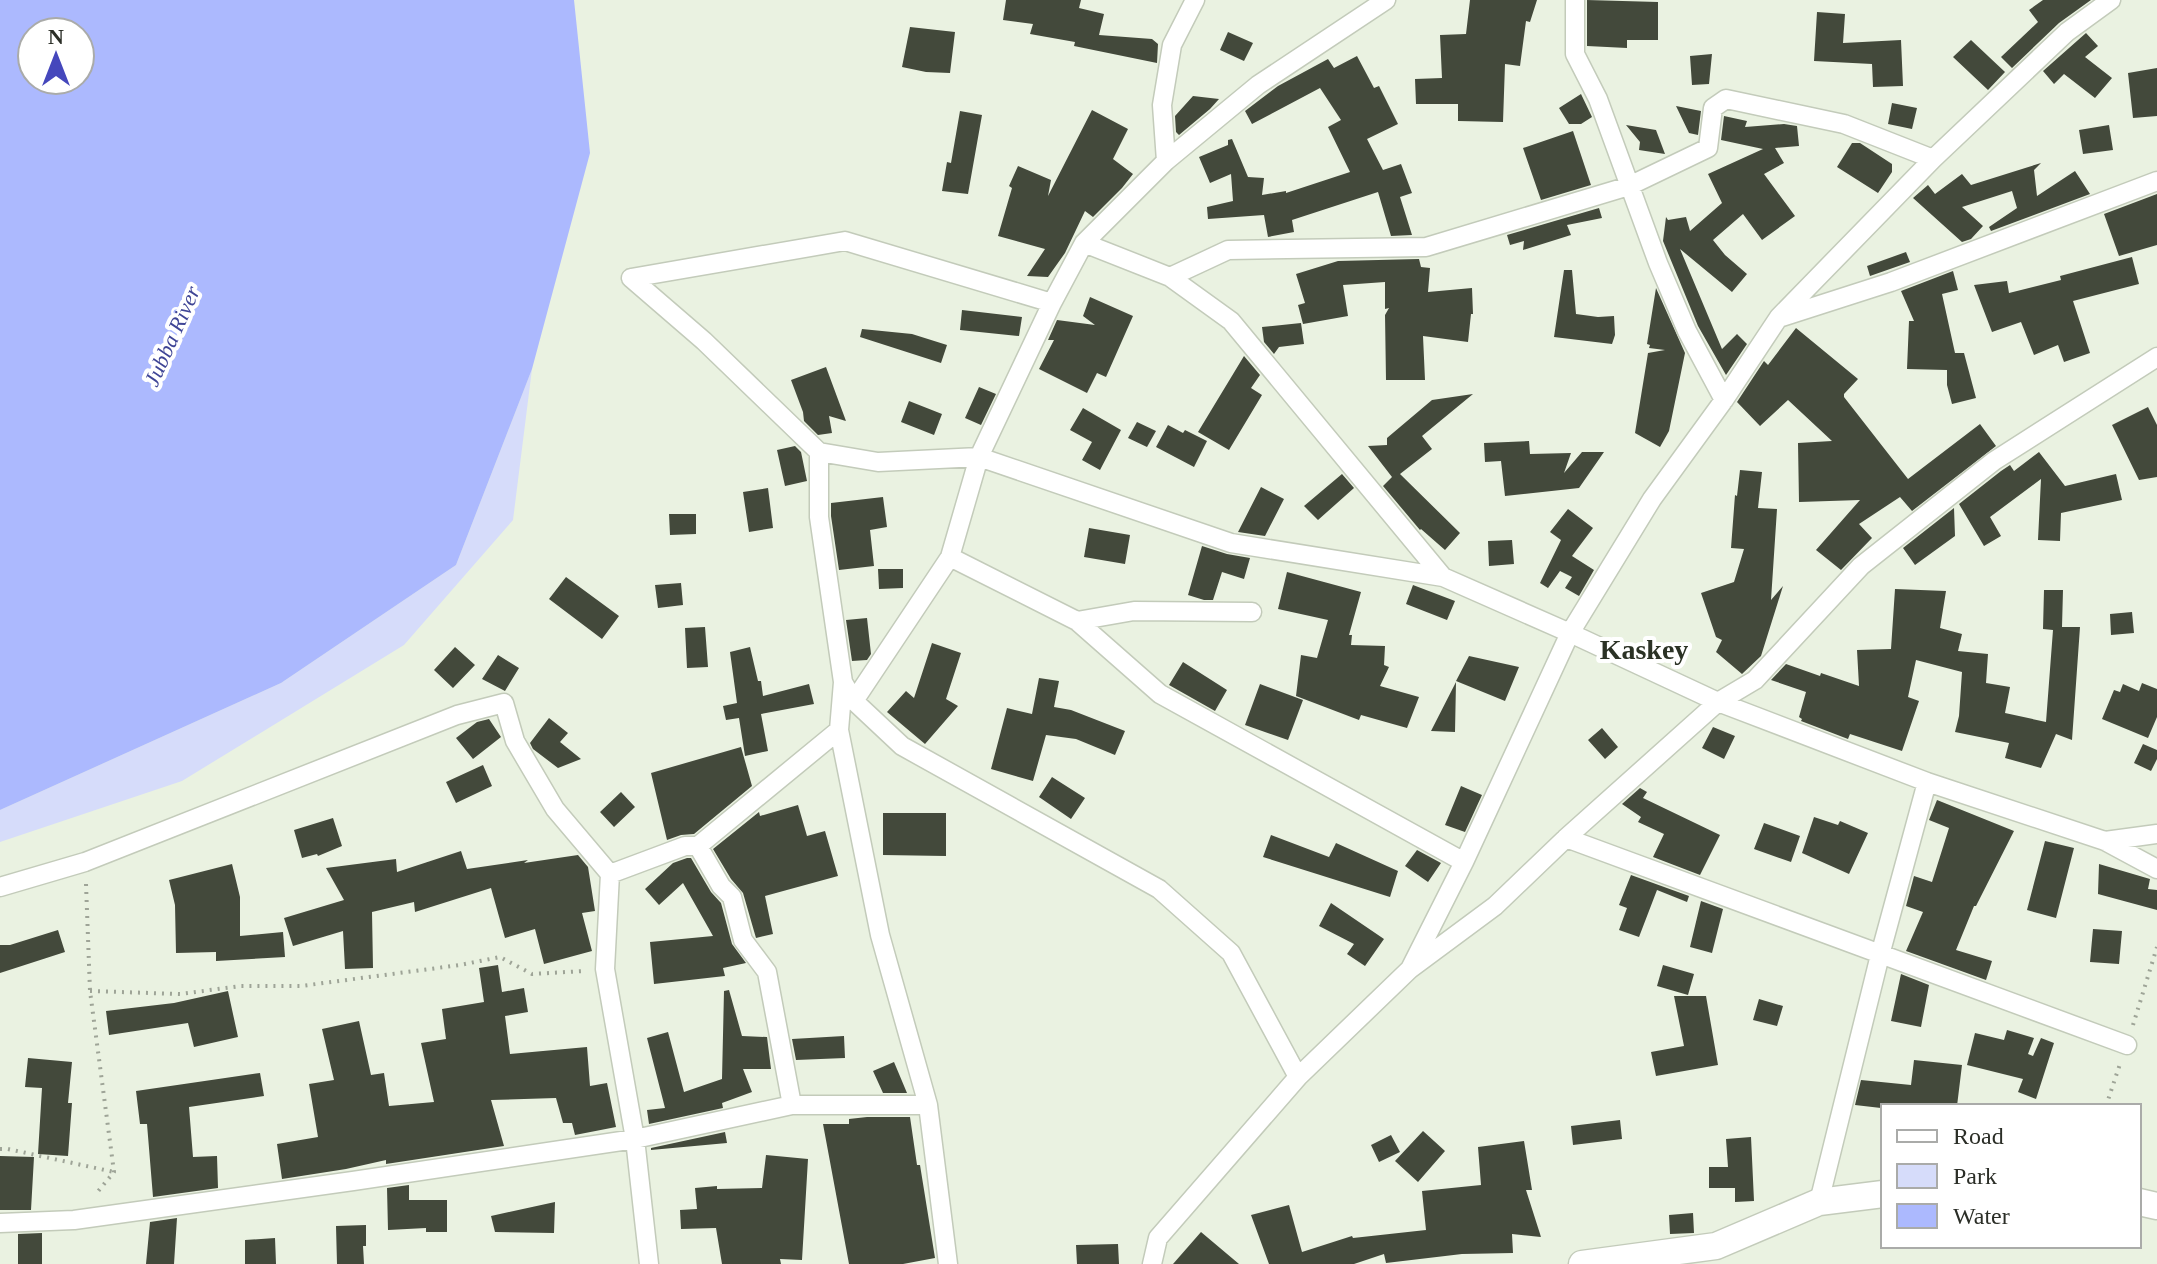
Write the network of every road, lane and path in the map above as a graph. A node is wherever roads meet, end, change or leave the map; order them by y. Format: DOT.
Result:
graph roads {
  1 [pos="1195,0"];
  2 [pos="1386,0"];
  3 [pos="1575,0"];
  4 [pos="2111,0"];
  5 [pos="1933,159"];
  6 [pos="1166,161"];
  7 [pos="2157,181"];
  8 [pos="1629,186"];
  9 [pos="1084,243"];
  10 [pos="1170,277"];
  11 [pos="1052,303"];
  12 [pos="1779,317"];
  13 [pos="2157,357"];
  14 [pos="1724,400"];
  15 [pos="819,452"];
  16 [pos="979,457"];
  17 [pos="950,557"];
  18 [pos="1443,577"];
  19 [pos="1252,612"];
  20 [pos="1077,621"];
  21 [pos="1570,633"];
  22 [pos="843,682"];
  23 [pos="854,701"];
  24 [pos="1718,702"];
  25 [pos="839,730"];
  26 [pos="1927,782"];
  27 [pos="2157,834"];
  28 [pos="1566,838"];
  29 [pos="2105,841"];
  30 [pos="698,846"];
  31 [pos="85,862"];
  32 [pos="1464,862"];
  33 [pos="2157,869"];
  34 [pos="610,874"];
  35 [pos="0,887"];
  36 [pos="1880,955"];
  37 [pos="605,969"];
  38 [pos="1410,969"];
  39 [pos="90,991"];
  40 [pos="2127,1045"];
  41 [pos="1298,1077"];
  42 [pos="792,1105"];
  43 [pos="928,1105"];
  44 [pos="635,1139"];
  45 [pos="0,1149"];
  46 [pos="114,1172"];
  47 [pos="1881,1194"];
  48 [pos="1819,1202"];
  49 [pos="74,1220"];
  50 [pos="0,1223"];
  51 [pos="649,1264"];
  52 [pos="948,1264"];
  53 [pos="1152,1264"];
  54 [pos="1582,1264"];
  1 -- 6 [label="street"];
  2 -- 6 [label="street"];
  3 -- 8 [label="street"];
  4 -- 5 [label="street"];
  5 -- 8 [label="street"];
  5 -- 12 [label="street"];
  6 -- 9 [label="street"];
  7 -- 12 [label="street"];
  8 -- 10 [label="street"];
  8 -- 14 [label="street"];
  9 -- 10 [label="street"];
  9 -- 11 [label="street"];
  10 -- 18 [label="street"];
  11 -- 15 [label="street"];
  11 -- 16 [label="street"];
  12 -- 14 [label="street"];
  13 -- 24 [label="street"];
  14 -- 21 [label="street"];
  15 -- 16 [label="street"];
  15 -- 22 [label="street"];
  16 -- 17 [label="street"];
  16 -- 18 [label="street"];
  17 -- 20 [label="street"];
  17 -- 23 [label="street"];
  18 -- 21 [label="street"];
  19 -- 20 [label="street"];
  20 -- 32 [label="street"];
  21 -- 24 [label="street"];
  21 -- 32 [label="street"];
  22 -- 23 [label="street"];
  22 -- 25 [label="street"];
  23 -- 41 [label="street"];
  24 -- 26 [label="street"];
  24 -- 28 [label="street"];
  25 -- 30 [label="street"];
  25 -- 43 [label="street"];
  26 -- 29 [label="street"];
  26 -- 36 [label="street"];
  27 -- 29 [label="street"];
  28 -- 36 [label="street"];
  28 -- 38 [label="street"];
  29 -- 33 [label="street"];
  30 -- 34 [label="street"];
  30 -- 42 [label="street"];
  31 -- 34 [label="street"];
  31 -- 35 [label="street"];
  31 -- 39 [label="path"];
  32 -- 38 [label="street"];
  34 -- 37 [label="street"];
  36 -- 40 [label="street"];
  36 -- 48 [label="street"];
  37 -- 39 [label="path"];
  37 -- 44 [label="street"];
  38 -- 41 [label="street"];
  39 -- 46 [label="path"];
  41 -- 53 [label="street"];
  42 -- 43 [label="street"];
  42 -- 44 [label="street"];
  43 -- 52 [label="street"];
  44 -- 49 [label="street"];
  44 -- 51 [label="street"];
  45 -- 46 [label="path"];
  46 -- 49 [label="path"];
  47 -- 48 [label="main road"];
  48 -- 54 [label="main road"];
  49 -- 50 [label="street"];
}
